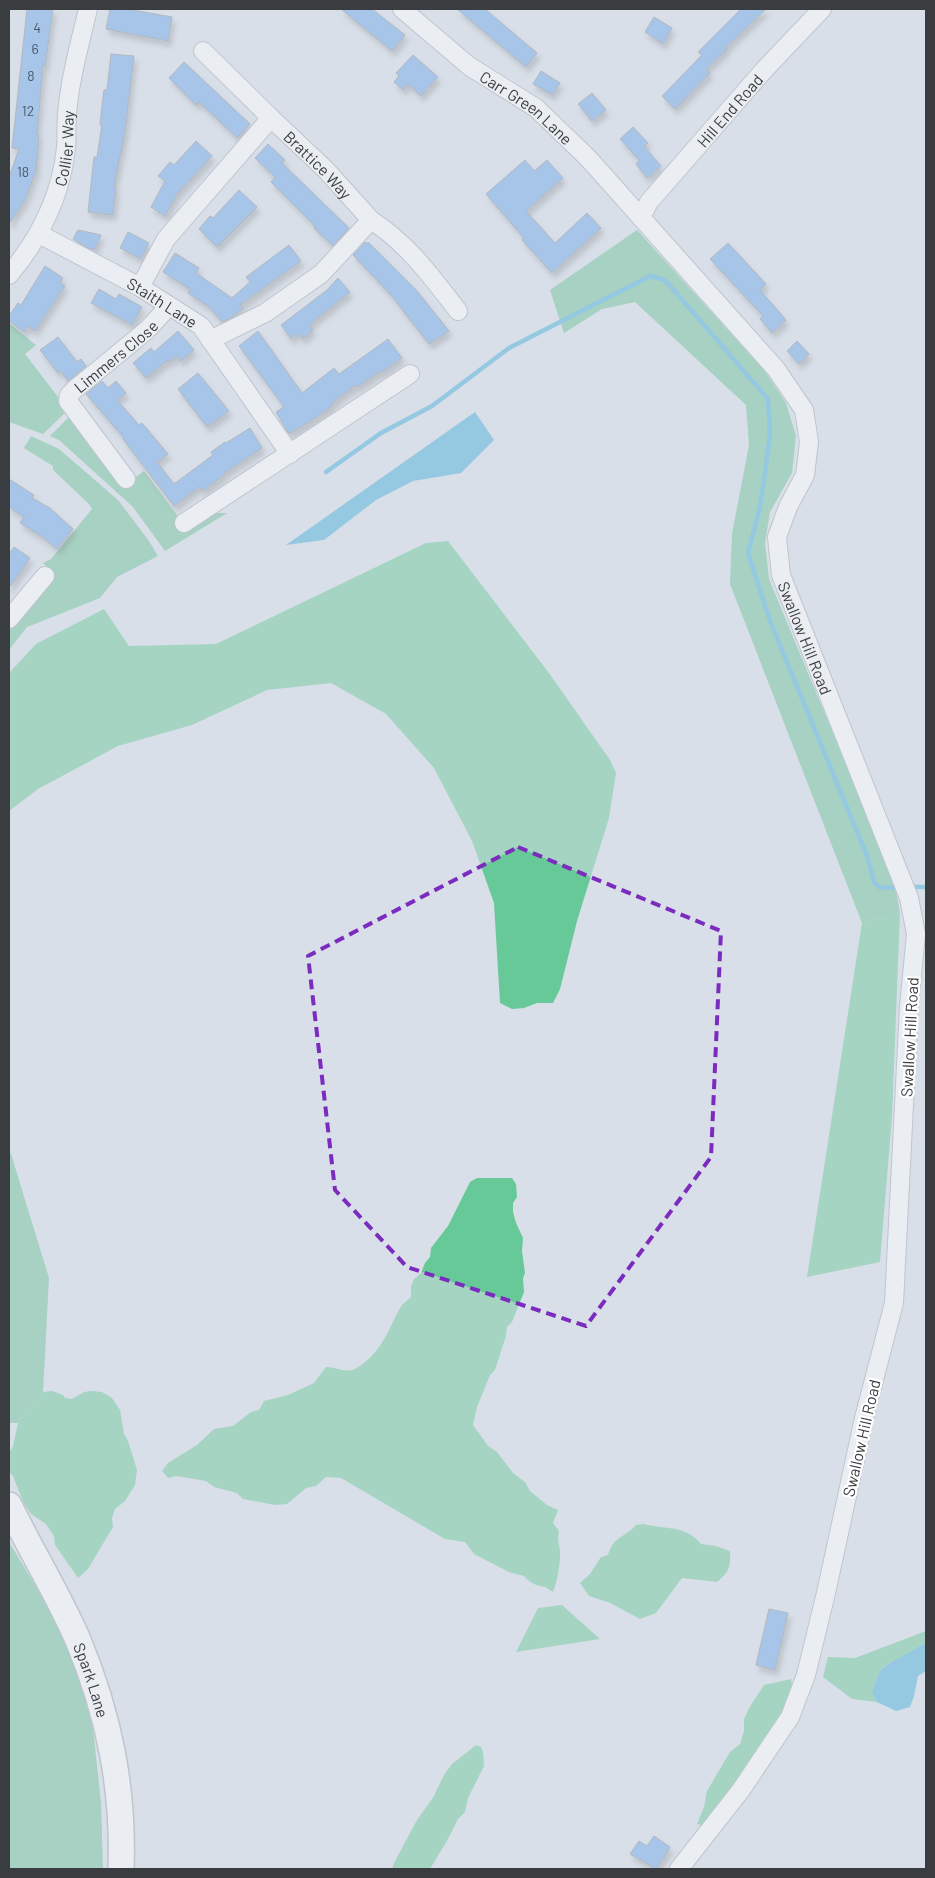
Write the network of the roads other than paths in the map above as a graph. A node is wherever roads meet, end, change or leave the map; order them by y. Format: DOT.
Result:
graph roads {
  1 [pos="88,9"];
  2 [pos="402,9"];
  3 [pos="822,9"];
  4 [pos="203,51"];
  5 [pos="271,118"];
  6 [pos="642,217"];
  7 [pos="371,220"];
  8 [pos="39,234"];
  9 [pos="9,275"];
  10 [pos="140,286"];
  11 [pos="169,306"];
  12 [pos="458,311"];
  13 [pos="210,340"];
  14 [pos="410,374"];
  15 [pos="290,454"];
  16 [pos="126,479"];
  17 [pos="184,523"];
  18 [pos="45,576"];
  19 [pos="9,619"];
  20 [pos="9,1505"];
  21 [pos="121,1869"];
  22 [pos="679,1869"];
  1 -- 8 [label="street, Collier Way"];
  2 -- 6 [label="street, Carr Green Lane"];
  3 -- 6 [label="street, Hill End Road"];
  4 -- 5 [label="street"];
  5 -- 7 [label="street, Brattice Way"];
  5 -- 10 [label="street, Brattice Way"];
  6 -- 22 [label="street, Swallow Hill Road"];
  7 -- 12 [label="street, Brattice Way"];
  7 -- 13 [label="street"];
  8 -- 9 [label="street, Collier Way"];
  8 -- 10 [label="street, Staith Lane"];
  10 -- 11 [label="street, Staith Lane"];
  11 -- 13 [label="street, Staith Lane"];
  11 -- 16 [label="street, Limmers Close"];
  13 -- 15 [label="street, Staith Lane"];
  14 -- 15 [label="street"];
  15 -- 17 [label="street"];
  18 -- 19 [label="street"];
  20 -- 21 [label="main road, Spark Lane"];
}
